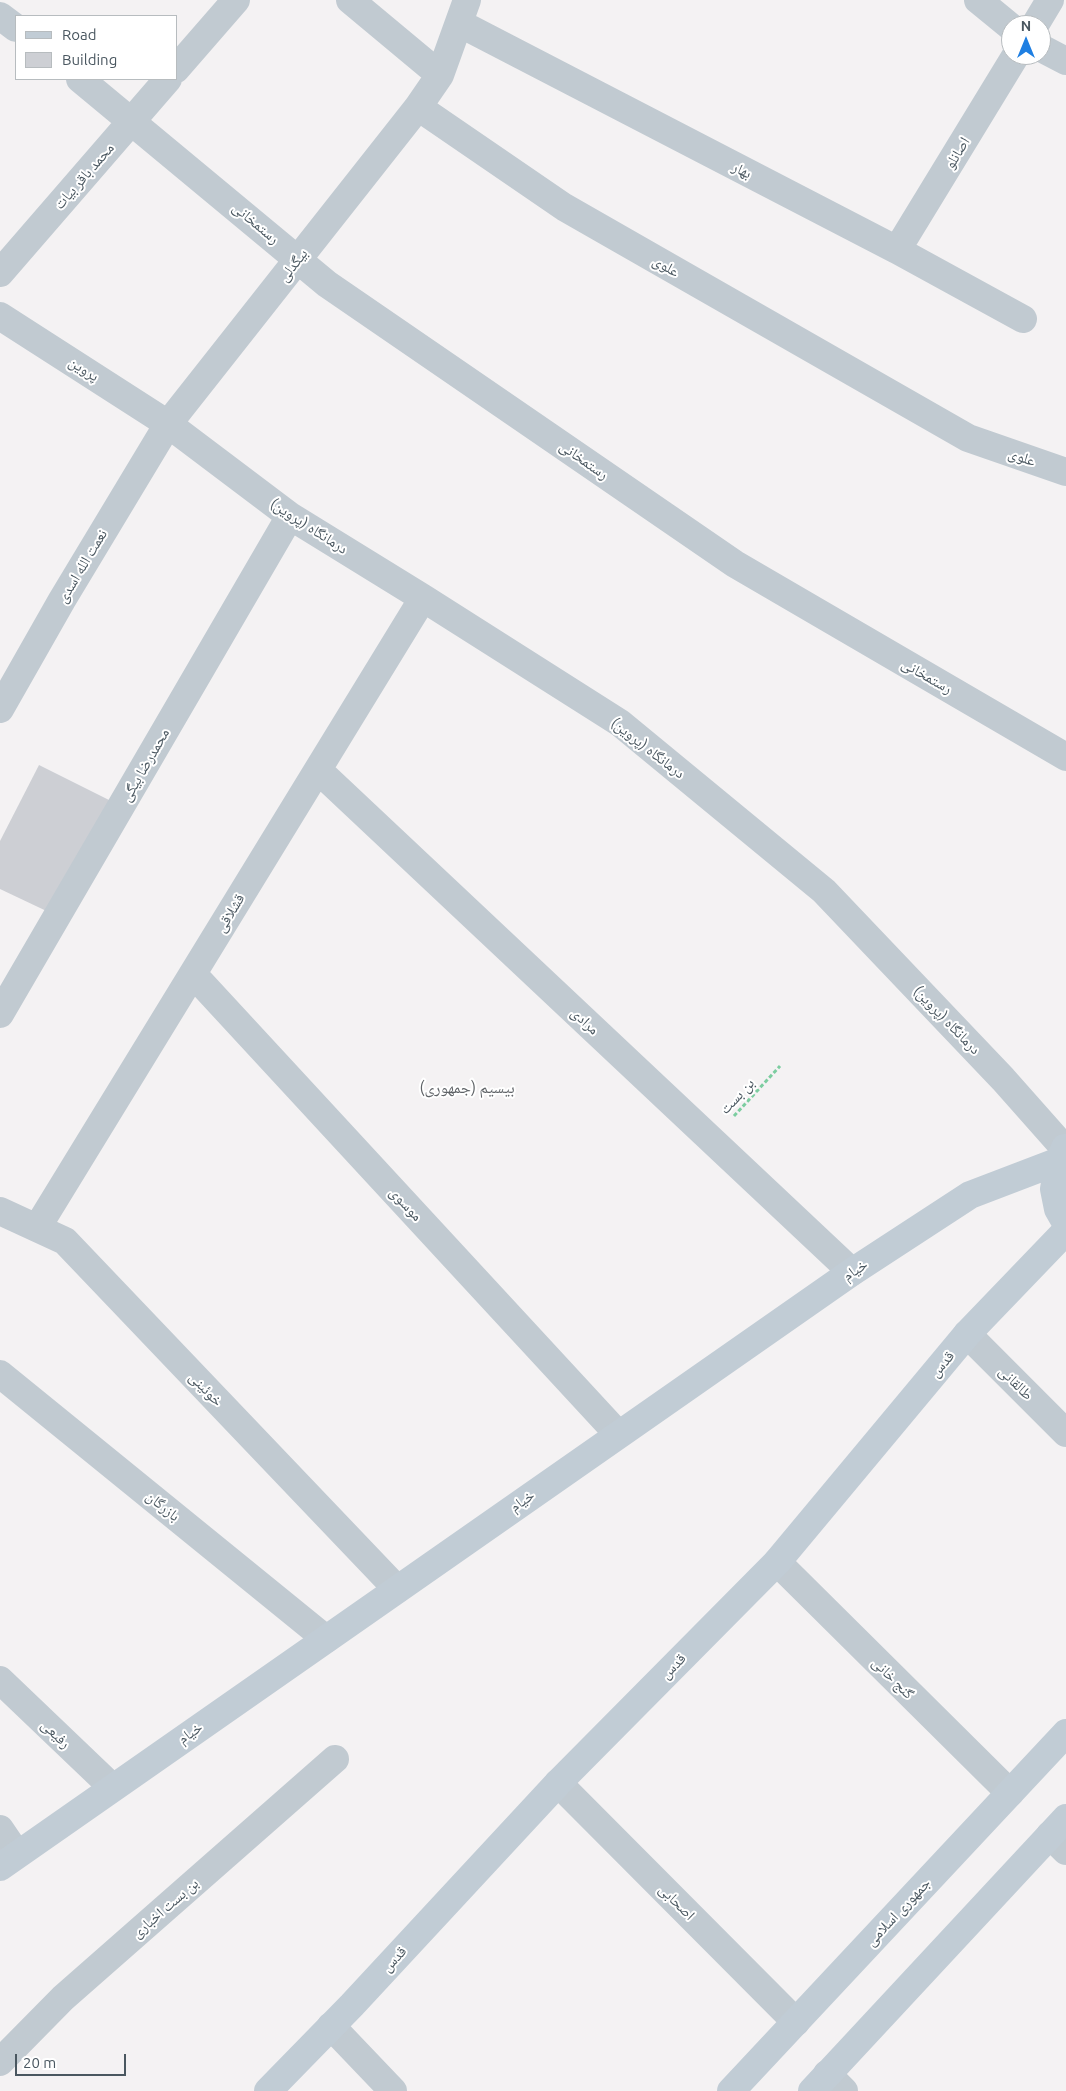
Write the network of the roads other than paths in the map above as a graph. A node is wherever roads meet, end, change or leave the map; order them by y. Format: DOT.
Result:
graph roads {
  1 [pos="236,0"];
  2 [pos="350,0"];
  3 [pos="978,0"];
  4 [pos="1050,0"];
  5 [pos="463,11"];
  6 [pos="1041,15"];
  7 [pos="0,16"];
  8 [pos="1001,19"];
  9 [pos="15,27"];
  10 [pos="1051,53"];
  11 [pos="1066,61"];
  12 [pos="1010,65"];
  13 [pos="178,67"];
  14 [pos="440,75"];
  15 [pos="81,80"];
  16 [pos="167,80"];
  17 [pos="418,107"];
  18 [pos="132,120"];
  19 [pos="897,250"];
  20 [pos="298,258"];
  21 [pos="0,272"];
  22 [pos="0,316"];
  23 [pos="1023,319"];
  24 [pos="168,424"];
  25 [pos="1066,472"];
  26 [pos="290,516"];
  27 [pos="424,598"];
  28 [pos="0,709"];
  29 [pos="1066,757"];
  30 [pos="318,770"];
  31 [pos="193,974"];
  32 [pos="0,1014"];
  33 [pos="1063,1152"];
  34 [pos="0,1211"];
  35 [pos="1066,1223"];
  36 [pos="38,1228"];
  37 [pos="1066,1231"];
  38 [pos="852,1272"];
  39 [pos="967,1334"];
  40 [pos="0,1374"];
  41 [pos="1066,1433"];
  42 [pos="618,1434"];
  43 [pos="777,1562"];
  44 [pos="397,1589"];
  45 [pos="326,1639"];
  46 [pos="0,1680"];
  47 [pos="1066,1733"];
  48 [pos="334,1759"];
  49 [pos="558,1783"];
  50 [pos="112,1787"];
  51 [pos="1010,1793"];
  52 [pos="0,1830"];
  53 [pos="1061,1834"];
  54 [pos="9,1860"];
  55 [pos="796,2022"];
  56 [pos="331,2026"];
  57 [pos="0,2062"];
  58 [pos="828,2085"];
  59 [pos="268,2091"];
  60 [pos="393,2091"];
  61 [pos="731,2091"];
  1 -- 13 [label="street"];
  2 -- 14 [label="street"];
  3 -- 8 [label="street"];
  4 -- 6 [label="street"];
  5 -- 14 [label="street"];
  5 -- 19 [label="street, بهار"];
  7 -- 9 [label="street"];
  10 -- 11 [label="street"];
  12 -- 19 [label="street, اصانلو"];
  14 -- 17 [label="street"];
  15 -- 18 [label="street, رستمخانی"];
  16 -- 18 [label="street, محمد باقر بیات"];
  17 -- 20 [label="street, بیگدلی"];
  17 -- 25 [label="street, علوی"];
  18 -- 20 [label="street, رستمخانی"];
  18 -- 21 [label="street, محمد باقر بیات"];
  19 -- 23 [label="street, بهار"];
  20 -- 24 [label="street, بیگدلی"];
  20 -- 29 [label="street, رستمخانی"];
  22 -- 24 [label="street, پروین"];
  24 -- 26 [label="street, درمانگاه (پروین)"];
  24 -- 28 [label="street, نعمت الله اسدی"];
  26 -- 27 [label="street, درمانگاه (پروین)"];
  26 -- 32 [label="street, محمدرضا بیگی"];
  27 -- 30 [label="street, قشلاقی"];
  27 -- 33 [label="street, درمانگاه (پروین)"];
  30 -- 31 [label="street, قشلاقی"];
  30 -- 38 [label="street, مرادی"];
  31 -- 36 [label="street, قشلاقی"];
  31 -- 42 [label="street, موسوی"];
  33 -- 35 [label="street"];
  33 -- 38 [label="street, خیام"];
  34 -- 36 [label="street, خوئینی"];
  36 -- 44 [label="street, خوئینی"];
  37 -- 39 [label="street, قدس"];
  38 -- 42 [label="street, خیام"];
  39 -- 41 [label="street, طالقانی"];
  39 -- 43 [label="street, قدس"];
  40 -- 45 [label="street, بازرگان"];
  42 -- 44 [label="street, خیام"];
  43 -- 49 [label="street, قدس"];
  43 -- 51 [label="street, گنج خانی"];
  44 -- 45 [label="street, خیام"];
  45 -- 50 [label="street, خیام"];
  46 -- 50 [label="street, رفیعی"];
  47 -- 51 [label="street, جمهوری اسلامی"];
  48 -- 57 [label="street, بن بست اخباری"];
  49 -- 55 [label="street, اصحابی"];
  49 -- 56 [label="street, قدس"];
  50 -- 54 [label="street, خیام"];
  51 -- 55 [label="street, جمهوری اسلامی"];
  52 -- 54 [label="street"];
  53 -- 58 [label="street"];
  55 -- 61 [label="street, جمهوری اسلامی"];
  56 -- 59 [label="street, قدس"];
  56 -- 60 [label="street"];
}
